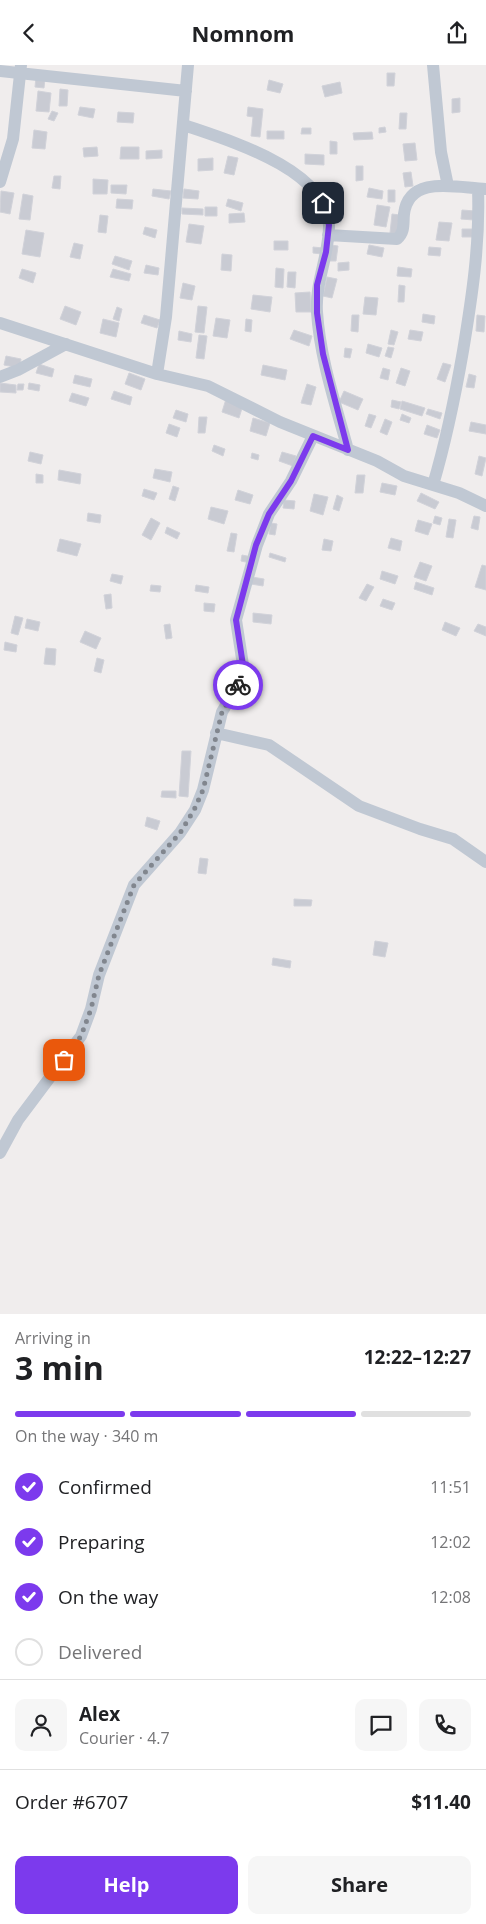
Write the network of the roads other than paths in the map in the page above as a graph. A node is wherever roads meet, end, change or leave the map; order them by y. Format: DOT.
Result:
graph roads {
  1 [pos="188,65"];
  2 [pos="433,65"];
  3 [pos="20,70"];
  4 [pos="0,71"];
  5 [pos="186,91"];
  6 [pos="184,125"];
  7 [pos="0,182"];
  8 [pos="448,186"];
  9 [pos="482,189"];
  10 [pos="328,235"];
  11 [pos="481,274"];
  12 [pos="0,323"];
  13 [pos="66,344"];
  14 [pos="157,374"];
  15 [pos="0,377"];
  16 [pos="313,436"];
  17 [pos="348,450"];
  18 [pos="433,485"];
  19 [pos="486,506"];
  20 [pos="216,733"];
  21 [pos="486,862"];
  22 [pos="0,1153"];
  1 -- 5 [label="street"];
  2 -- 8 [label="street"];
  3 -- 4 [label="street"];
  3 -- 5 [label="street"];
  3 -- 7 [label="street"];
  5 -- 6 [label="street"];
  6 -- 10 [label="street"];
  6 -- 14 [label="street"];
  8 -- 9 [label="street"];
  8 -- 10 [label="street"];
  9 -- 11 [label="street"];
  10 -- 17 [label="street"];
  11 -- 18 [label="street"];
  12 -- 13 [label="street"];
  13 -- 14 [label="street"];
  13 -- 15 [label="street"];
  14 -- 16 [label="street"];
  16 -- 17 [label="street"];
  16 -- 20 [label="street"];
  17 -- 18 [label="street"];
  18 -- 19 [label="street"];
  20 -- 21 [label="street"];
  20 -- 22 [label="street"];
}
